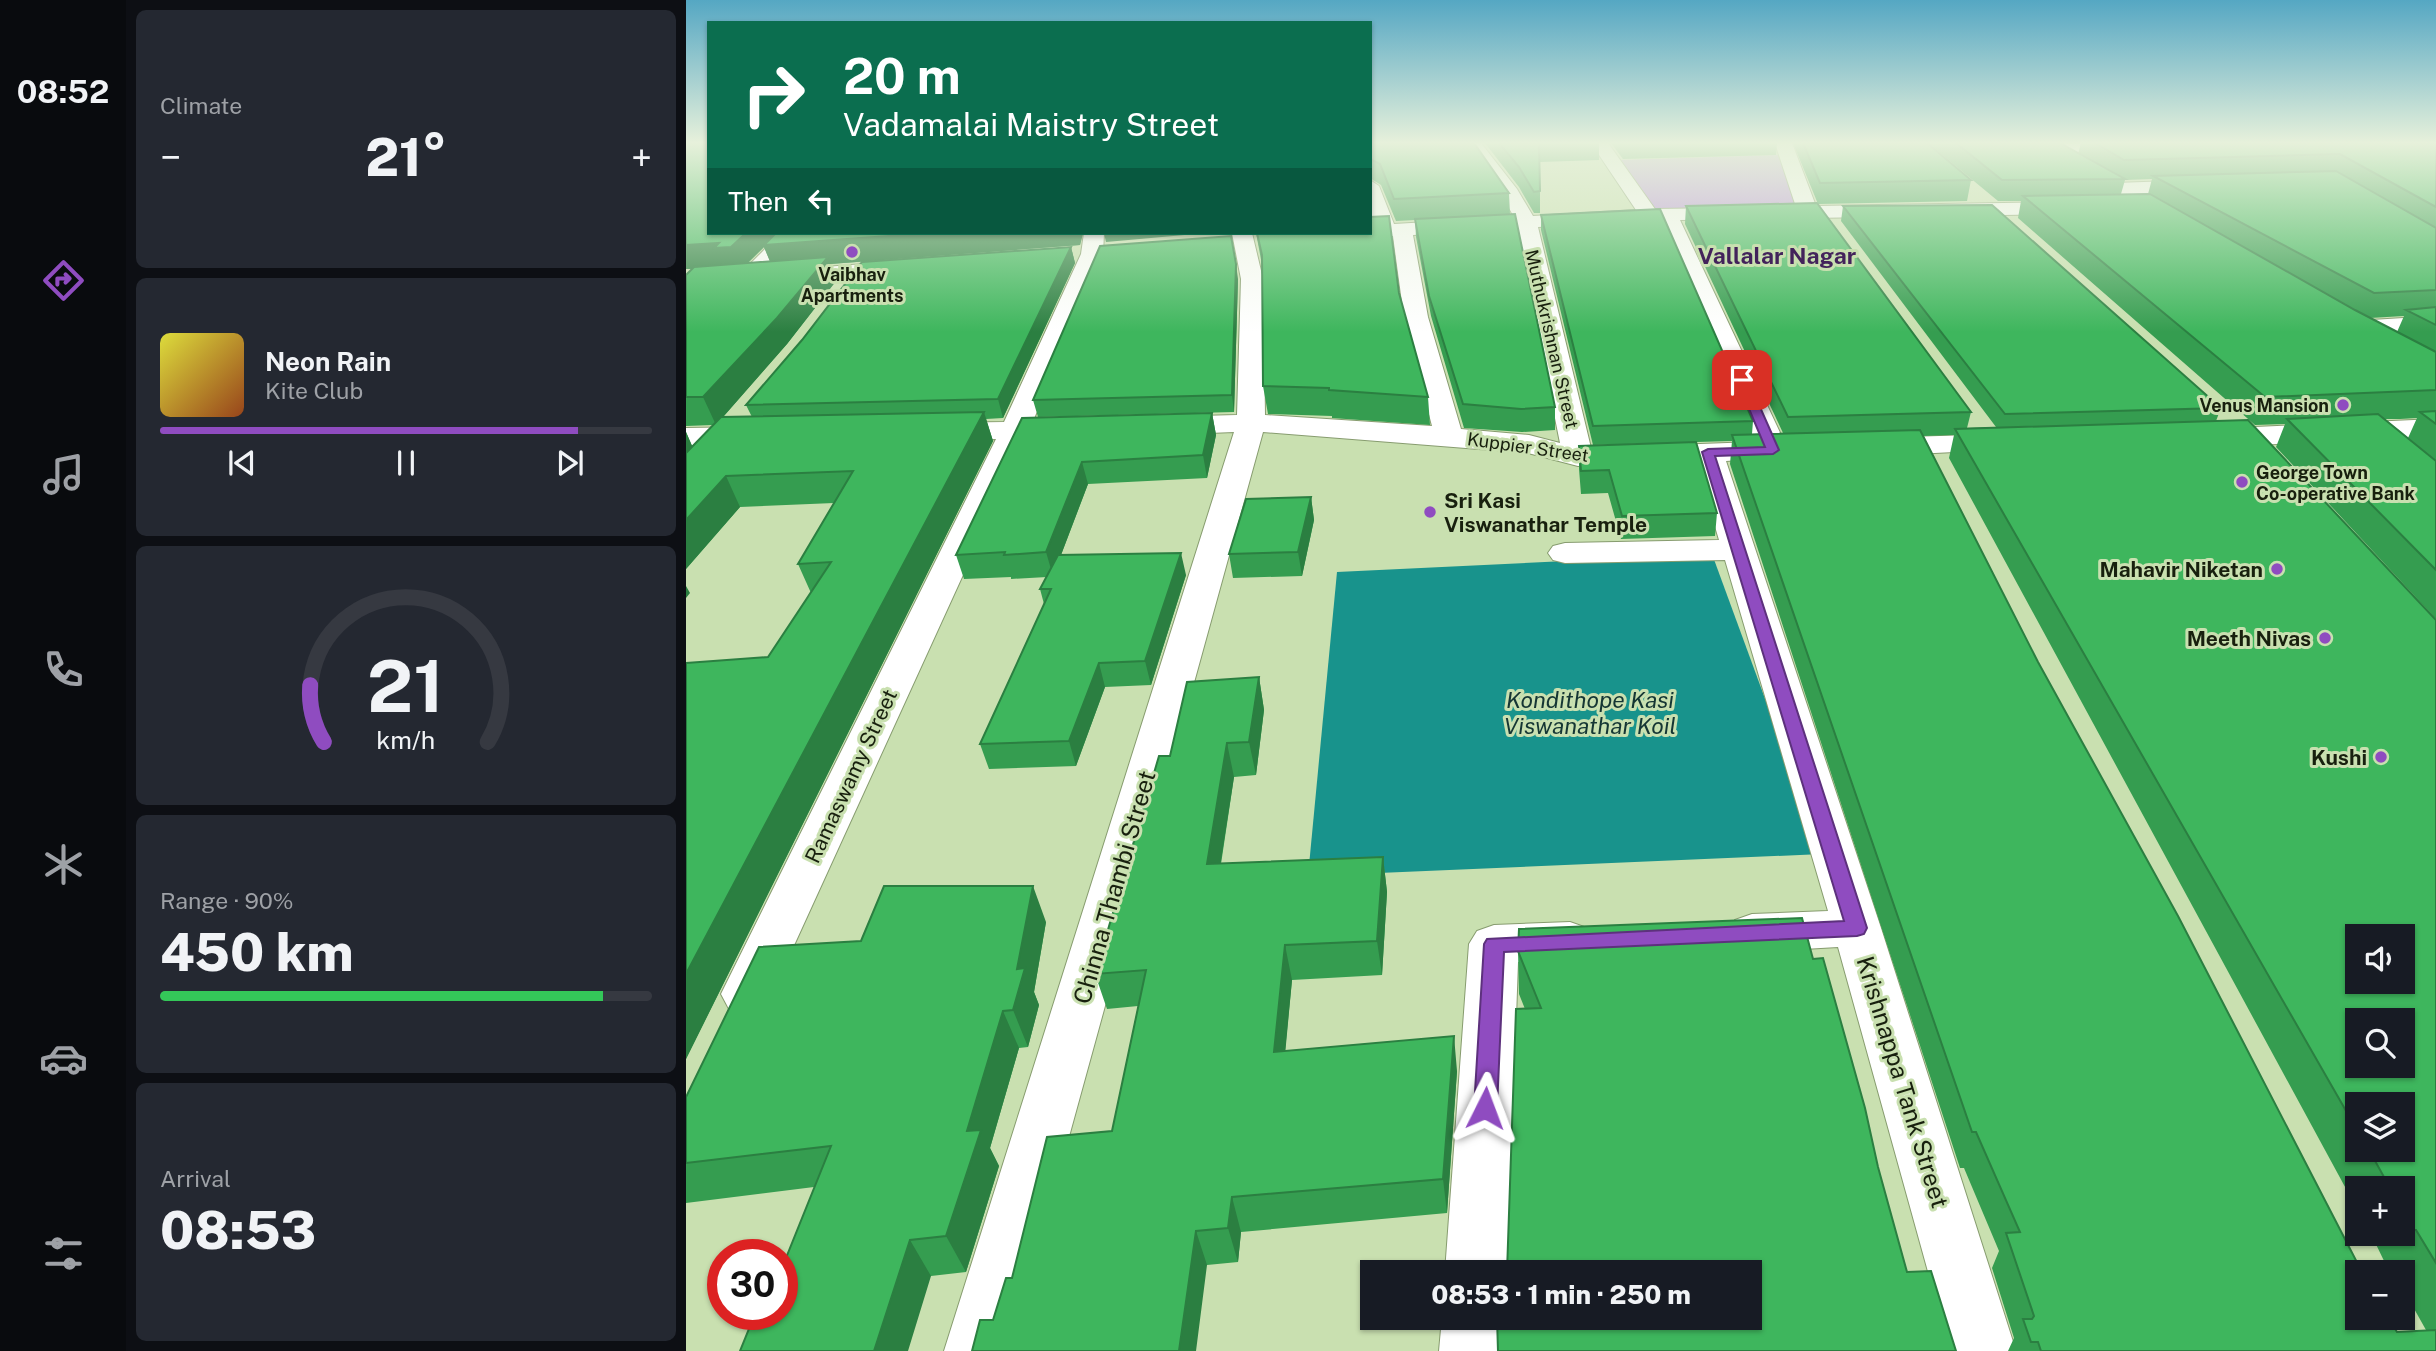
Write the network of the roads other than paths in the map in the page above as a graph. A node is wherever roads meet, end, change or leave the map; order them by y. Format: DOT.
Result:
graph roads {
  1 [pos="1377,206"];
  2 [pos="1517,206"];
  3 [pos="1651,206"];
  4 [pos="1811,206"];
  5 [pos="1989,206"];
  6 [pos="2041,206"];
  7 [pos="2139,206"];
  8 [pos="2146,207"];
  9 [pos="1993,210"];
  10 [pos="1814,212"];
  11 [pos="1658,215"];
  12 [pos="1525,221"];
  13 [pos="2015,229"];
  14 [pos="1386,230"];
  15 [pos="1837,234"];
  16 [pos="790,235"];
  17 [pos="1242,236"];
  18 [pos="1268,238"];
  19 [pos="1215,242"];
  20 [pos="1093,243"];
  21 [pos="1119,251"];
  22 [pos="1065,256"];
  23 [pos="927,266"];
  24 [pos="859,271"];
  25 [pos="747,279"];
  26 [pos="686,284"];
  27 [pos="843,293"];
  28 [pos="2332,314"];
  29 [pos="2436,323"];
  30 [pos="2355,328"];
  31 [pos="2390,346"];
  32 [pos="1251,423"];
  33 [pos="735,426"];
  34 [pos="1140,427"];
  35 [pos="1098,428"];
  36 [pos="2236,428"];
  37 [pos="2436,428"];
  38 [pos="1015,430"];
  39 [pos="2372,430"];
  40 [pos="905,433"];
  41 [pos="781,435"];
  42 [pos="1449,436"];
  43 [pos="686,437"];
  44 [pos="2179,439"];
  45 [pos="2031,442"];
  46 [pos="1773,450"];
  47 [pos="1708,452"];
  48 [pos="1578,457"];
  49 [pos="2406,457"];
  50 [pos="2274,467"];
  51 [pos="694,468"];
  52 [pos="1740,550"];
  53 [pos="1564,553"];
  54 [pos="1857,928"];
  55 [pos="1703,935"];
  56 [pos="1620,939"];
  57 [pos="728,1034"];
  58 [pos="1477,1260"];
  59 [pos="1473,1330"];
  60 [pos="977,1351"];
  61 [pos="1472,1351"];
  62 [pos="1983,1351"];
  1 -- 14 [label="street"];
  2 -- 12 [label="street, Muthukrishnan Street"];
  3 -- 11 [label="street"];
  4 -- 10 [label="street"];
  5 -- 9 [label="street"];
  6 -- 9 [label="street"];
  7 -- 8 [label="street"];
  9 -- 10 [label="street"];
  9 -- 13 [label="street"];
  10 -- 11 [label="street"];
  10 -- 15 [label="street"];
  11 -- 12 [label="street"];
  11 -- 46 [label="street"];
  12 -- 14 [label="street"];
  12 -- 48 [label="street, Muthukrishnan Street"];
  14 -- 42 [label="street"];
  16 -- 25 [label="street"];
  17 -- 18 [label="street"];
  17 -- 19 [label="street"];
  17 -- 32 [label="street, Chinna Thambi Street"];
  20 -- 21 [label="street"];
  20 -- 22 [label="street"];
  20 -- 38 [label="street, Ramaswamy Street"];
  23 -- 24 [label="street"];
  24 -- 25 [label="street"];
  24 -- 27 [label="street"];
  25 -- 26 [label="street"];
  28 -- 30 [label="street"];
  29 -- 30 [label="street"];
  30 -- 31 [label="street"];
  32 -- 34 [label="street, Kuppier Street"];
  32 -- 42 [label="street, Kuppier Street"];
  32 -- 60 [label="street, Chinna Thambi Street"];
  33 -- 41 [label="street"];
  33 -- 43 [label="street"];
  33 -- 51 [label="street"];
  35 -- 38 [label="street"];
  36 -- 39 [label="street"];
  36 -- 44 [label="street"];
  36 -- 50 [label="street"];
  37 -- 39 [label="street"];
  38 -- 40 [label="street"];
  38 -- 57 [label="street, Ramaswamy Street"];
  39 -- 49 [label="street"];
  42 -- 48 [label="street, Kuppier Street"];
  45 -- 46 [label="street, Kuppier Street"];
  46 -- 47 [label="street, Kuppier Street"];
  47 -- 48 [label="street, Kuppier Street"];
  47 -- 52 [label="street, Krishnappa Tank Street"];
  52 -- 53 [label="street"];
  52 -- 54 [label="street, Krishnappa Tank Street"];
  54 -- 55 [label="street"];
  54 -- 62 [label="street, Krishnappa Tank Street"];
  56 -- 58 [label="street"];
  59 -- 61 [label="street"];
}
